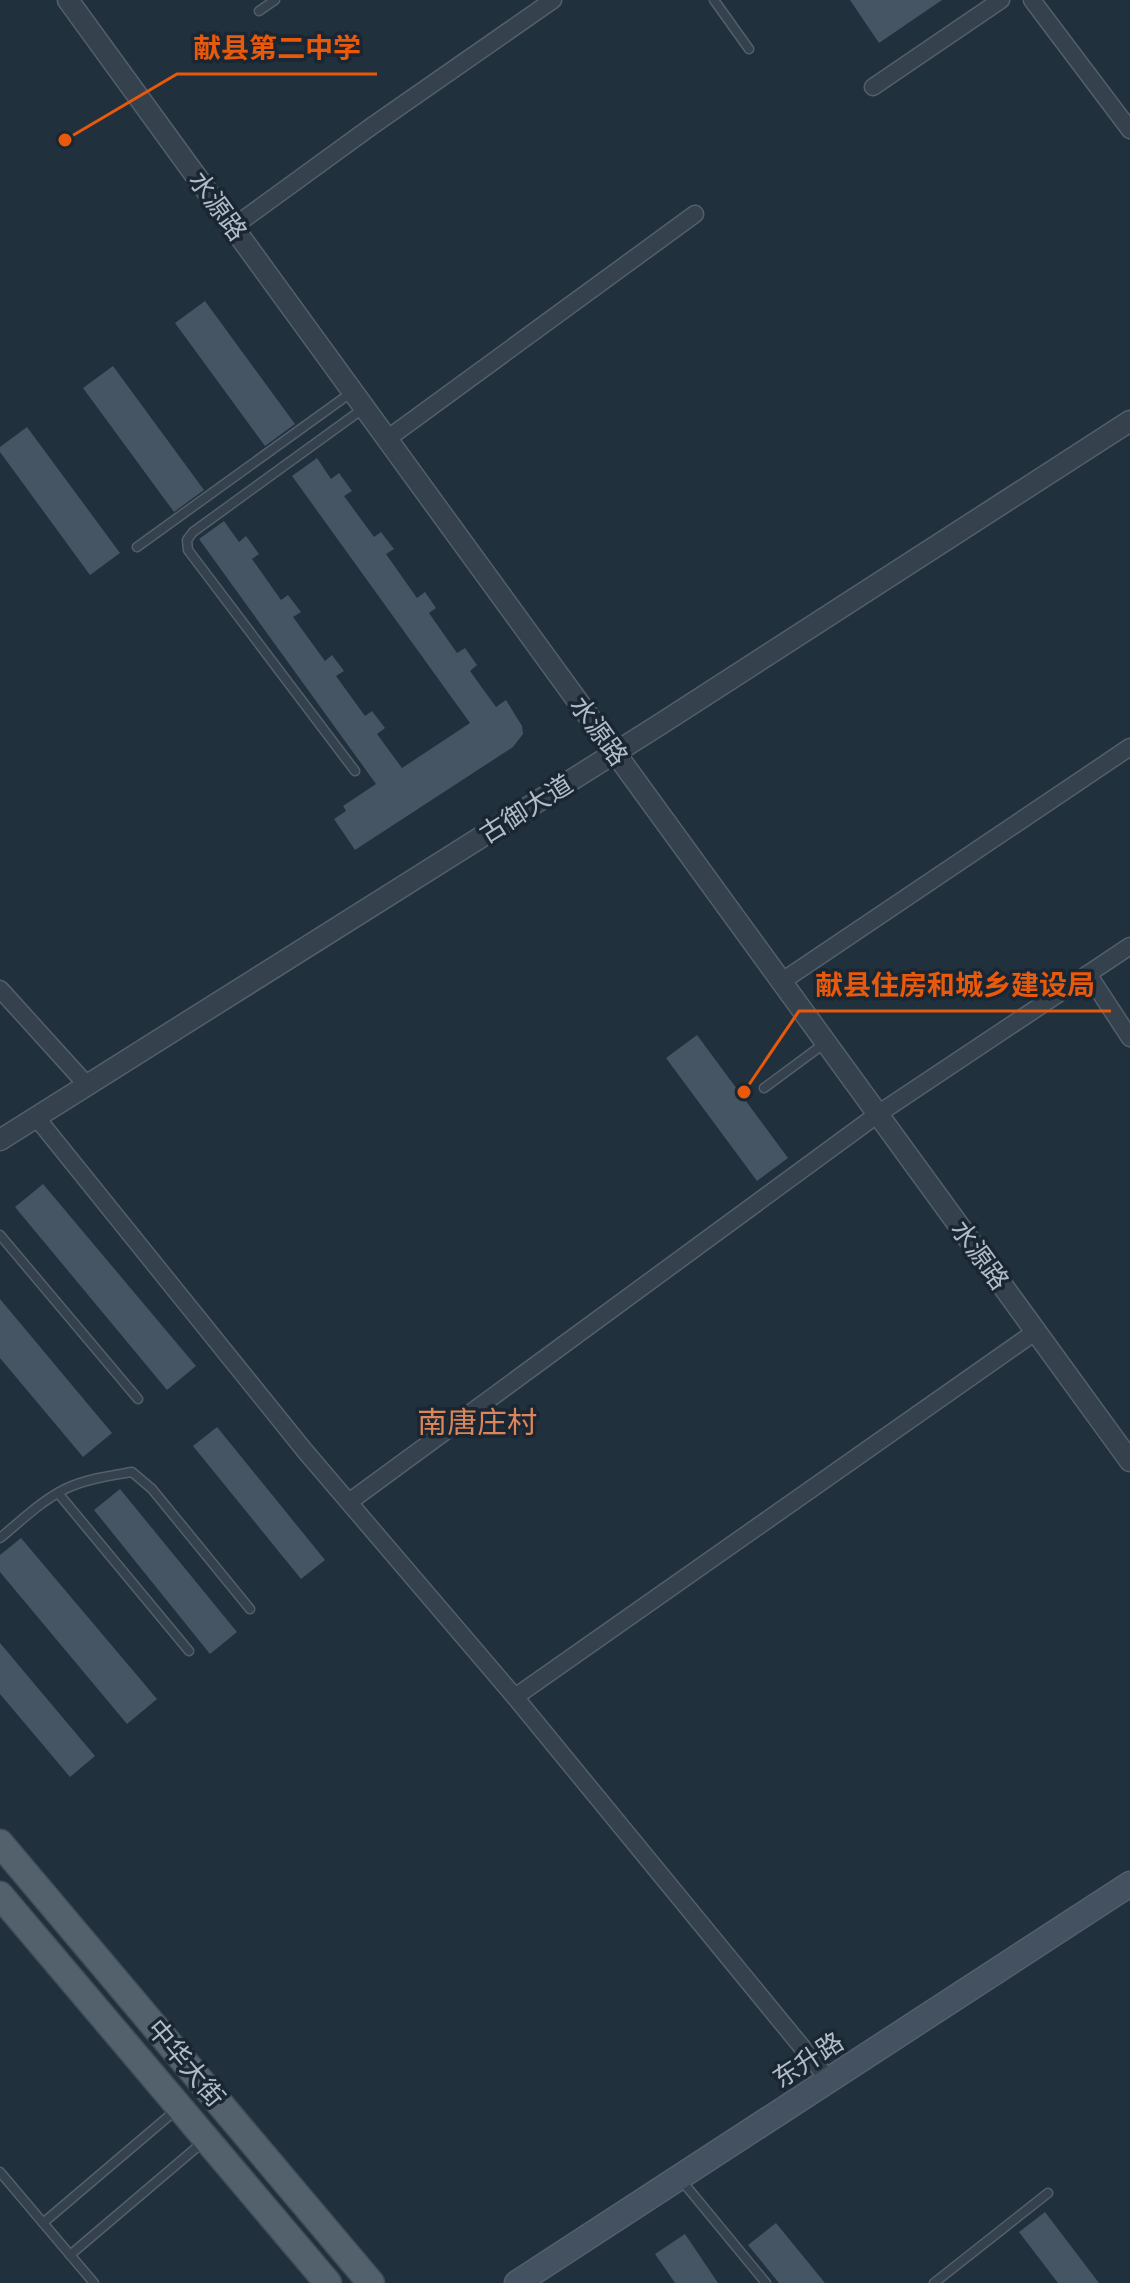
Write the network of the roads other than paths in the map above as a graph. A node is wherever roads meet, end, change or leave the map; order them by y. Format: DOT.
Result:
graph roads {
  1 [pos="68,0"];
  2 [pos="275,0"];
  3 [pos="553,0"];
  4 [pos="714,0"];
  5 [pos="1001,0"];
  6 [pos="1032,0"];
  7 [pos="259,11"];
  8 [pos="749,49"];
  9 [pos="873,87"];
  10 [pos="1130,130"];
  11 [pos="695,214"];
  12 [pos="233,227"];
  13 [pos="358,399"];
  14 [pos="1130,421"];
  15 [pos="387,439"];
  16 [pos="137,547"];
  17 [pos="1130,747"];
  18 [pos="615,753"];
  19 [pos="355,771"];
  20 [pos="1130,946"];
  21 [pos="1088,974"];
  22 [pos="781,982"];
  23 [pos="0,989"];
  24 [pos="1130,1038"];
  25 [pos="826,1043"];
  26 [pos="87,1085"];
  27 [pos="764,1088"];
  28 [pos="878,1114"];
  29 [pos="36,1117"];
  30 [pos="0,1140"];
  31 [pos="0,1235"];
  32 [pos="1035,1332"];
  33 [pos="138,1399"];
  34 [pos="1127,1453"];
  35 [pos="58,1493"];
  36 [pos="349,1502"];
  37 [pos="0,1538"];
  38 [pos="250,1609"];
  39 [pos="189,1651"];
  40 [pos="515,1697"];
  41 [pos="0,1843"];
  42 [pos="1130,1884"];
  43 [pos="0,1895"];
  44 [pos="829,2080"];
  45 [pos="180,2107"];
  46 [pos="207,2139"];
  47 [pos="0,2172"];
  48 [pos="679,2178"];
  49 [pos="1048,2193"];
  50 [pos="43,2223"];
  51 [pos="70,2255"];
  52 [pos="94,2283"];
  53 [pos="328,2283"];
  54 [pos="371,2283"];
  55 [pos="517,2283"];
  56 [pos="766,2283"];
  57 [pos="934,2283"];
  1 -- 12 [label="street, 水源路"];
  2 -- 7 [label="lane"];
  3 -- 12 [label="street"];
  4 -- 8 [label="lane"];
  5 -- 9 [label="street"];
  6 -- 10 [label="street"];
  11 -- 15 [label="street"];
  12 -- 13 [label="street, 水源路"];
  13 -- 15 [label="street, 水源路"];
  13 -- 16 [label="lane"];
  13 -- 19 [label="lane"];
  14 -- 18 [label="street, 古御大道"];
  15 -- 18 [label="street, 水源路"];
  17 -- 22 [label="street"];
  18 -- 22 [label="street, 水源路"];
  18 -- 26 [label="street, 古御大道"];
  20 -- 21 [label="street"];
  21 -- 24 [label="street"];
  21 -- 28 [label="street"];
  22 -- 25 [label="street, 水源路"];
  23 -- 26 [label="street"];
  25 -- 27 [label="lane"];
  25 -- 28 [label="street, 水源路"];
  26 -- 29 [label="street, 古御大道"];
  28 -- 32 [label="street, 水源路"];
  28 -- 36 [label="street"];
  29 -- 30 [label="street, 古御大道"];
  29 -- 36 [label="street"];
  31 -- 33 [label="lane"];
  32 -- 34 [label="street, 水源路"];
  32 -- 40 [label="street"];
  35 -- 37 [label="lane"];
  35 -- 38 [label="lane"];
  35 -- 39 [label="lane"];
  36 -- 40 [label="street"];
  40 -- 44 [label="street"];
  41 -- 54 [label="main road, 中华大街"];
  42 -- 44 [label="main road, 东升路"];
  43 -- 45 [label="main road, 中华大街"];
  44 -- 48 [label="main road, 东升路"];
  45 -- 46 [label="main road, 中华大街"];
  45 -- 50 [label="lane"];
  46 -- 51 [label="lane"];
  46 -- 53 [label="main road, 中华大街"];
  47 -- 50 [label="lane"];
  48 -- 55 [label="main road, 东升路"];
  48 -- 56 [label="lane"];
  49 -- 57 [label="lane"];
  50 -- 51 [label="lane"];
  51 -- 52 [label="lane"];
}
